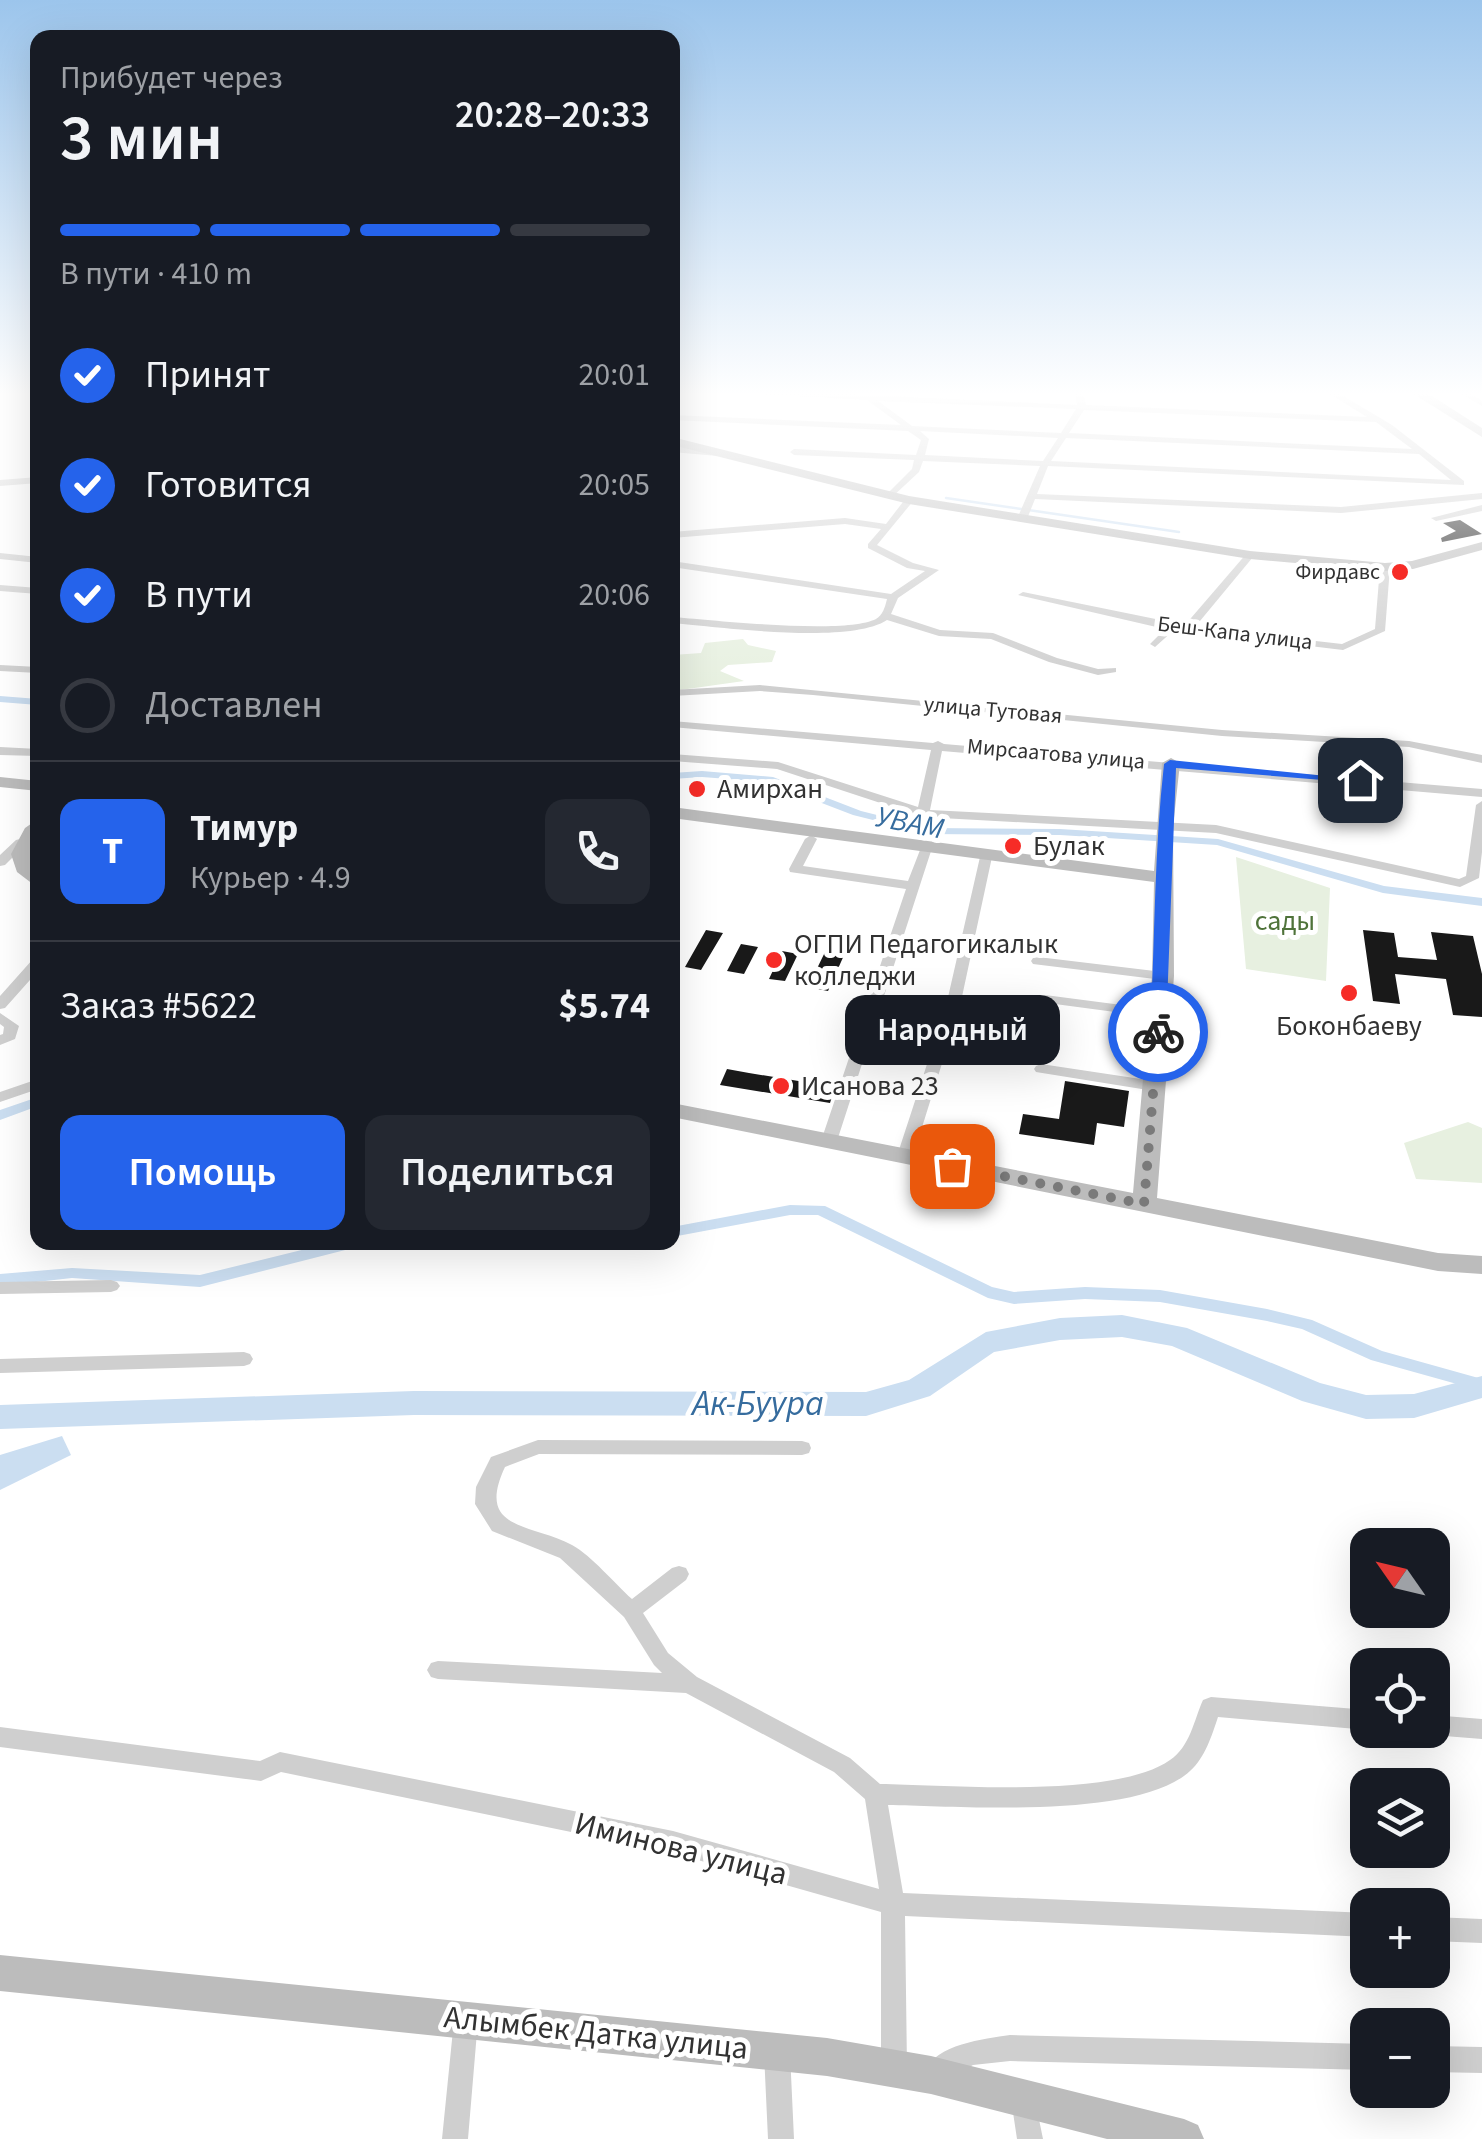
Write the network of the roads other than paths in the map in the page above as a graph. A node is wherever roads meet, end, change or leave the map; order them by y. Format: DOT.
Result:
graph roads {
  1 [pos="889,491"];
  2 [pos="1033,491"];
  3 [pos="894,492"];
  4 [pos="1482,495"];
  5 [pos="1031,496"];
  6 [pos="910,500"];
  7 [pos="1482,508"];
  8 [pos="1025,515"];
  9 [pos="1436,518"];
  10 [pos="888,527"];
  11 [pos="680,534"];
  12 [pos="1482,546"];
  13 [pos="1250,555"];
  14 [pos="0,556"];
  15 [pos="30,559"];
  16 [pos="680,565"];
  17 [pos="1385,567"];
  18 [pos="0,588"];
  19 [pos="30,590"];
  20 [pos="893,596"];
  21 [pos="1023,596"];
  22 [pos="886,616"];
  23 [pos="680,620"];
  24 [pos="1172,627"];
  25 [pos="1187,629"];
  26 [pos="1155,644"];
  27 [pos="0,668"];
  28 [pos="30,670"];
  29 [pos="1112,670"];
  30 [pos="680,693"];
  31 [pos="680,725"];
  32 [pos="938,744"];
  33 [pos="0,751"];
  34 [pos="30,753"];
  35 [pos="680,758"];
  36 [pos="1482,760"];
  37 [pos="1170,764"];
  38 [pos="0,782"];
  39 [pos="30,785"];
  40 [pos="1478,791"];
  41 [pos="1482,805"];
  42 [pos="680,813"];
  43 [pos="923,813"];
  44 [pos="30,832"];
  45 [pos="1164,835"];
  46 [pos="811,840"];
  47 [pos="20,843"];
  48 [pos="926,848"];
  49 [pos="986,857"];
  50 [pos="1479,857"];
  51 [pos="0,862"];
  52 [pos="30,875"];
  53 [pos="1166,878"];
  54 [pos="915,886"];
  55 [pos="1038,962"];
  56 [pos="30,963"];
  57 [pos="1163,976"];
  58 [pos="1045,999"];
  59 [pos="0,1004"];
  60 [pos="1160,1014"];
  61 [pos="0,1017"];
  62 [pos="0,1041"];
  63 [pos="1041,1069"];
  64 [pos="1154,1086"];
  65 [pos="30,1087"];
  66 [pos="0,1098"];
  67 [pos="680,1112"];
  68 [pos="829,1141"];
  69 [pos="905,1156"];
  70 [pos="1144,1204"];
  71 [pos="1482,1265"];
  72 [pos="112,1286"];
  73 [pos="0,1288"];
  74 [pos="244,1359"];
  75 [pos="0,1366"];
  76 [pos="802,1448"];
  77 [pos="679,1574"];
  78 [pos="631,1611"];
  79 [pos="438,1670"];
  80 [pos="689,1684"];
  81 [pos="1350,1719"];
  82 [pos="1450,1726"];
  83 [pos="1482,1729"];
  84 [pos="0,1737"];
  85 [pos="876,1794"];
  86 [pos="894,1904"];
  87 [pos="1350,1925"];
  88 [pos="1450,1930"];
  89 [pos="1482,1931"];
  90 [pos="0,1972"];
  91 [pos="466,2020"];
  92 [pos="777,2051"];
  93 [pos="1350,2057"];
  94 [pos="1450,2059"];
  95 [pos="1482,2060"];
  96 [pos="894,2068"];
  97 [pos="931,2075"];
  98 [pos="1024,2099"];
  99 [pos="456,2139"];
  100 [pos="781,2139"];
  101 [pos="1030,2139"];
  102 [pos="1184,2139"];
  1 -- 3 [label="street"];
  2 -- 5 [label="street"];
  3 -- 6 [label="street"];
  4 -- 5 [label="street"];
  5 -- 8 [label="street"];
  6 -- 8 [label="street"];
  6 -- 10 [label="street"];
  7 -- 9 [label="street"];
  8 -- 13 [label="street"];
  10 -- 11 [label="street"];
  10 -- 20 [label="street"];
  12 -- 17 [label="street"];
  13 -- 17 [label="street"];
  13 -- 25 [label="street"];
  14 -- 15 [label="street"];
  16 -- 20 [label="street"];
  17 -- 25 [label="street, Беш-Капа улица"];
  18 -- 19 [label="street"];
  20 -- 22 [label="street"];
  21 -- 24 [label="street, Беш-Капа улица"];
  22 -- 23 [label="street"];
  22 -- 29 [label="street"];
  24 -- 25 [label="street, Беш-Капа улица"];
  24 -- 26 [label="street"];
  27 -- 28 [label="street"];
  30 -- 36 [label="street, улица Тутовая"];
  31 -- 32 [label="street, Мирсаатова улица"];
  32 -- 37 [label="street, Мирсаатова улица"];
  32 -- 43 [label="street, Мирсаатова улица"];
  33 -- 34 [label="street"];
  35 -- 43 [label="street"];
  37 -- 40 [label="street, Мирсаатова улица"];
  37 -- 45 [label="street"];
  38 -- 39 [label="street"];
  41 -- 50 [label="street"];
  42 -- 48 [label="street"];
  43 -- 45 [label="street"];
  44 -- 47 [label="street"];
  45 -- 50 [label="street"];
  45 -- 53 [label="street"];
  46 -- 54 [label="street"];
  47 -- 51 [label="street"];
  47 -- 52 [label="street"];
  48 -- 49 [label="street"];
  48 -- 54 [label="street"];
  49 -- 53 [label="street"];
  49 -- 69 [label="street"];
  53 -- 57 [label="street"];
  54 -- 68 [label="street"];
  55 -- 57 [label="street"];
  56 -- 59 [label="street"];
  57 -- 60 [label="street"];
  58 -- 60 [label="street"];
  60 -- 64 [label="street"];
  61 -- 62 [label="street"];
  63 -- 64 [label="street"];
  64 -- 70 [label="street"];
  65 -- 66 [label="street"];
  67 -- 68 [label="street"];
  68 -- 69 [label="street"];
  69 -- 70 [label="street"];
  70 -- 71 [label="street"];
  72 -- 73 [label="street"];
  74 -- 75 [label="street"];
  76 -- 78 [label="street"];
  77 -- 78 [label="street"];
  78 -- 80 [label="street"];
  79 -- 80 [label="street"];
  80 -- 85 [label="street"];
  81 -- 85 [label="street"];
  82 -- 83 [label="street"];
  84 -- 86 [label="street, Иминова улица"];
  85 -- 86 [label="street"];
  86 -- 87 [label="street, Иминова улица"];
  86 -- 96 [label="street"];
  88 -- 89 [label="street"];
  90 -- 91 [label="street, Алымбек Датка улица"];
  91 -- 92 [label="street, Алымбек Датка улица"];
  91 -- 99 [label="street"];
  92 -- 96 [label="street, Алымбек Датка улица"];
  92 -- 100 [label="street"];
  93 -- 97 [label="street"];
  94 -- 95 [label="street"];
  96 -- 97 [label="street, Алымбек Датка улица"];
  97 -- 98 [label="street, Алымбек Датка улица"];
  98 -- 101 [label="street"];
  98 -- 102 [label="street, Алымбек Датка улица"];
}
